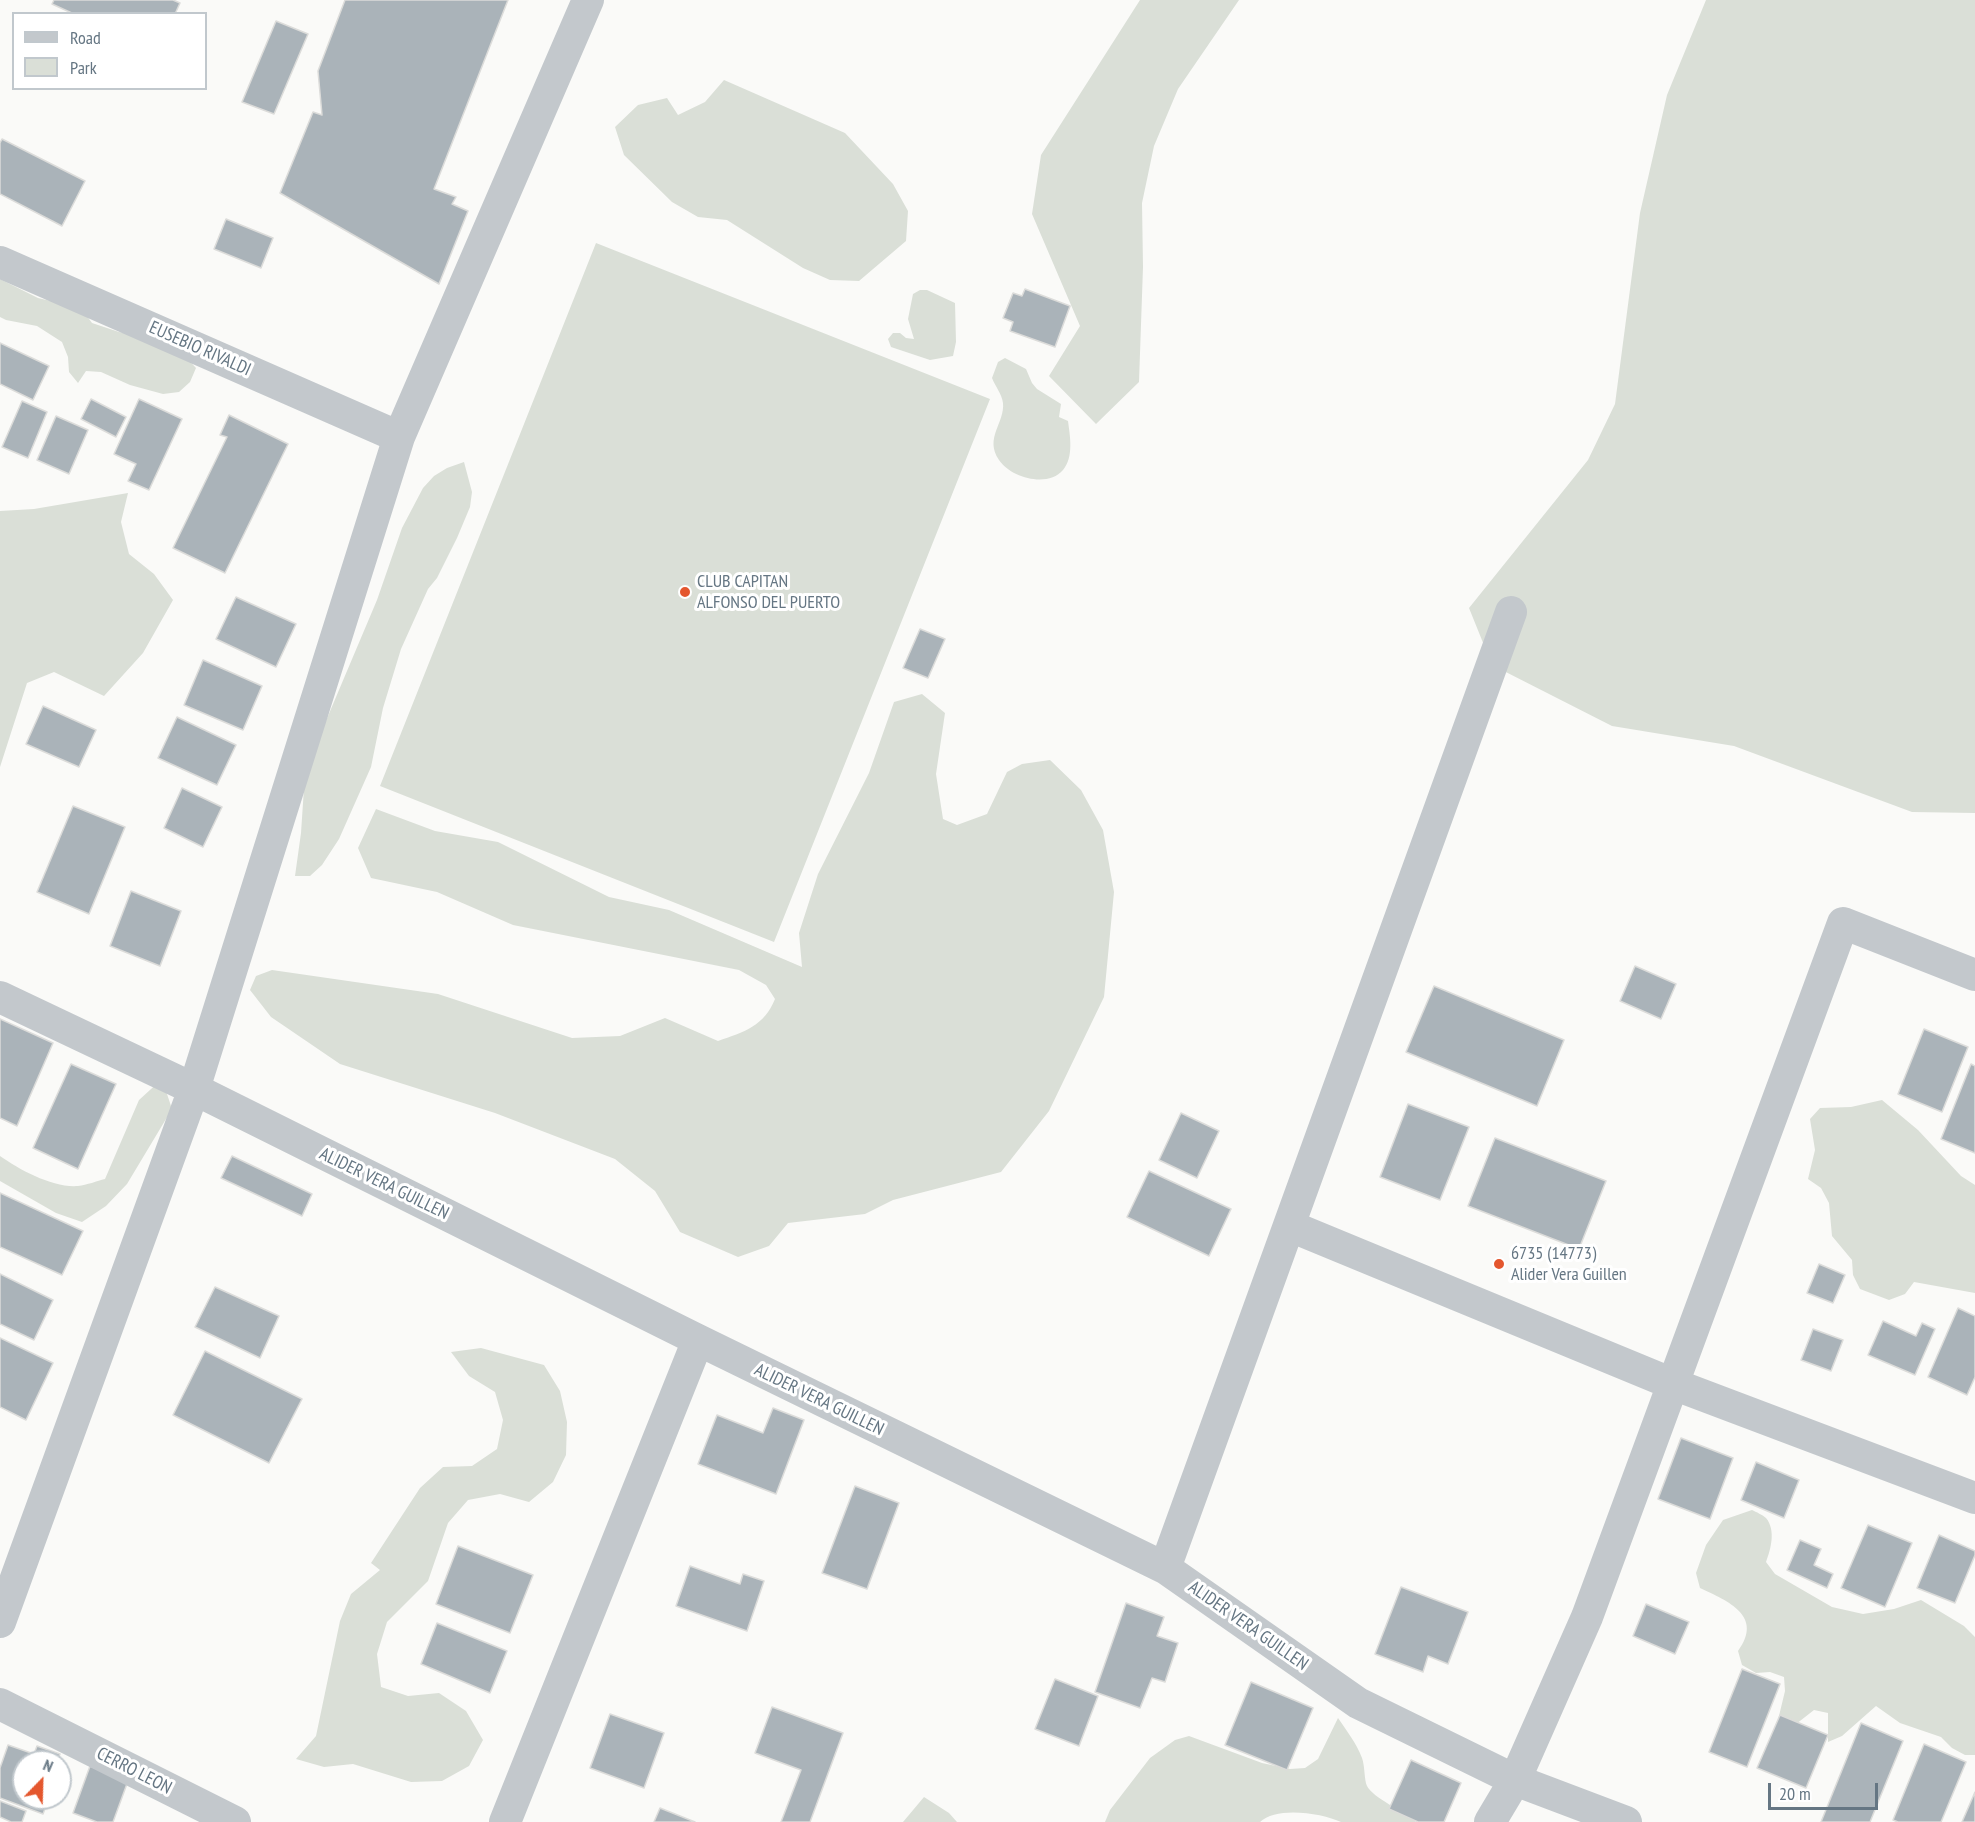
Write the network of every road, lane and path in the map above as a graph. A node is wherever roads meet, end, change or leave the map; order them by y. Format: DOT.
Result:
graph roads {
  1 [pos="588,0"];
  2 [pos="0,262"];
  3 [pos="399,437"];
  4 [pos="1511,612"];
  5 [pos="1975,975"];
  6 [pos="0,997"];
  7 [pos="194,1089"];
  8 [pos="1290,1226"];
  9 [pos="698,1341"];
  10 [pos="1673,1384"];
  11 [pos="1975,1498"];
  12 [pos="1165,1568"];
  13 [pos="0,1622"];
  14 [pos="0,1704"];
  15 [pos="1515,1780"];
  16 [pos="235,1822"];
  17 [pos="505,1822"];
  18 [pos="1490,1822"];
  19 [pos="1626,1822"];
  1 -- 3 [label="street"];
  2 -- 3 [label="street, EUSEBIO RIVALDI"];
  3 -- 7 [label="street"];
  4 -- 8 [label="street"];
  5 -- 10 [label="street"];
  6 -- 7 [label="street, ALIDER VERA GUILLEN"];
  7 -- 9 [label="street, ALIDER VERA GUILLEN"];
  7 -- 13 [label="street"];
  8 -- 10 [label="street"];
  8 -- 12 [label="street"];
  9 -- 12 [label="street, ALIDER VERA GUILLEN"];
  9 -- 17 [label="street"];
  10 -- 11 [label="street"];
  10 -- 15 [label="street"];
  12 -- 15 [label="street, ALIDER VERA GUILLEN"];
  14 -- 16 [label="street, CERRO LEON"];
  15 -- 18 [label="street"];
  15 -- 19 [label="street, ALIDER VERA GUILLEN"];
}
